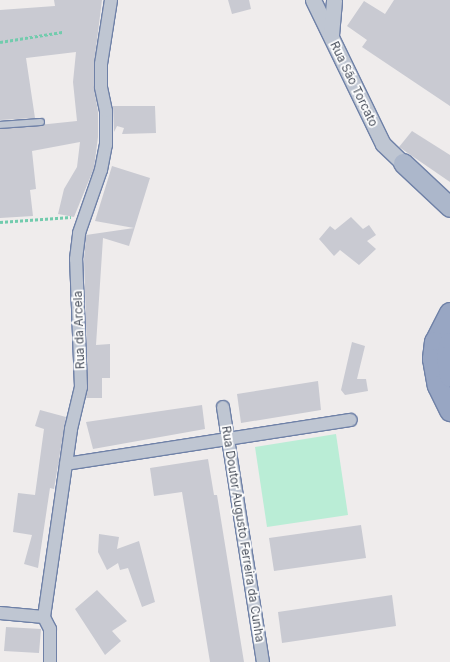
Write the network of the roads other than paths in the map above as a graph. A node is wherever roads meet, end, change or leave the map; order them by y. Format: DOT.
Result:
graph roads {
  1 [pos="111,0"];
  2 [pos="313,0"];
  3 [pos="334,0"];
  4 [pos="331,36"];
  5 [pos="41,122"];
  6 [pos="0,125"];
  7 [pos="402,163"];
  8 [pos="450,195"];
  9 [pos="450,207"];
  10 [pos="450,313"];
  11 [pos="450,343"];
  12 [pos="450,377"];
  13 [pos="223,407"];
  14 [pos="450,411"];
  15 [pos="351,420"];
  16 [pos="228,439"];
  17 [pos="66,464"];
  18 [pos="0,613"];
  19 [pos="44,617"];
  20 [pos="50,662"];
  21 [pos="263,662"];
  1 -- 17 [label="street, Rua da Arcela"];
  2 -- 4 [label="street, Rua São Torcato"];
  3 -- 4 [label="street"];
  4 -- 7 [label="street, Rua São Torcato"];
  5 -- 6 [label="lane"];
  7 -- 8 [label="main road, Rua São Torcato"];
  7 -- 9 [label="main road, Rua São Torcato"];
  10 -- 14 [label="highway"];
  11 -- 12 [label="highway"];
  13 -- 16 [label="street, Rua Doutor Augusto Ferreira da Cunha"];
  15 -- 16 [label="street"];
  16 -- 17 [label="street"];
  16 -- 21 [label="street, Rua Doutor Augusto Ferreira da Cunha"];
  17 -- 19 [label="street, Rua da Arcela"];
  18 -- 19 [label="street"];
  19 -- 20 [label="street, Rua da Arcela"];
}
